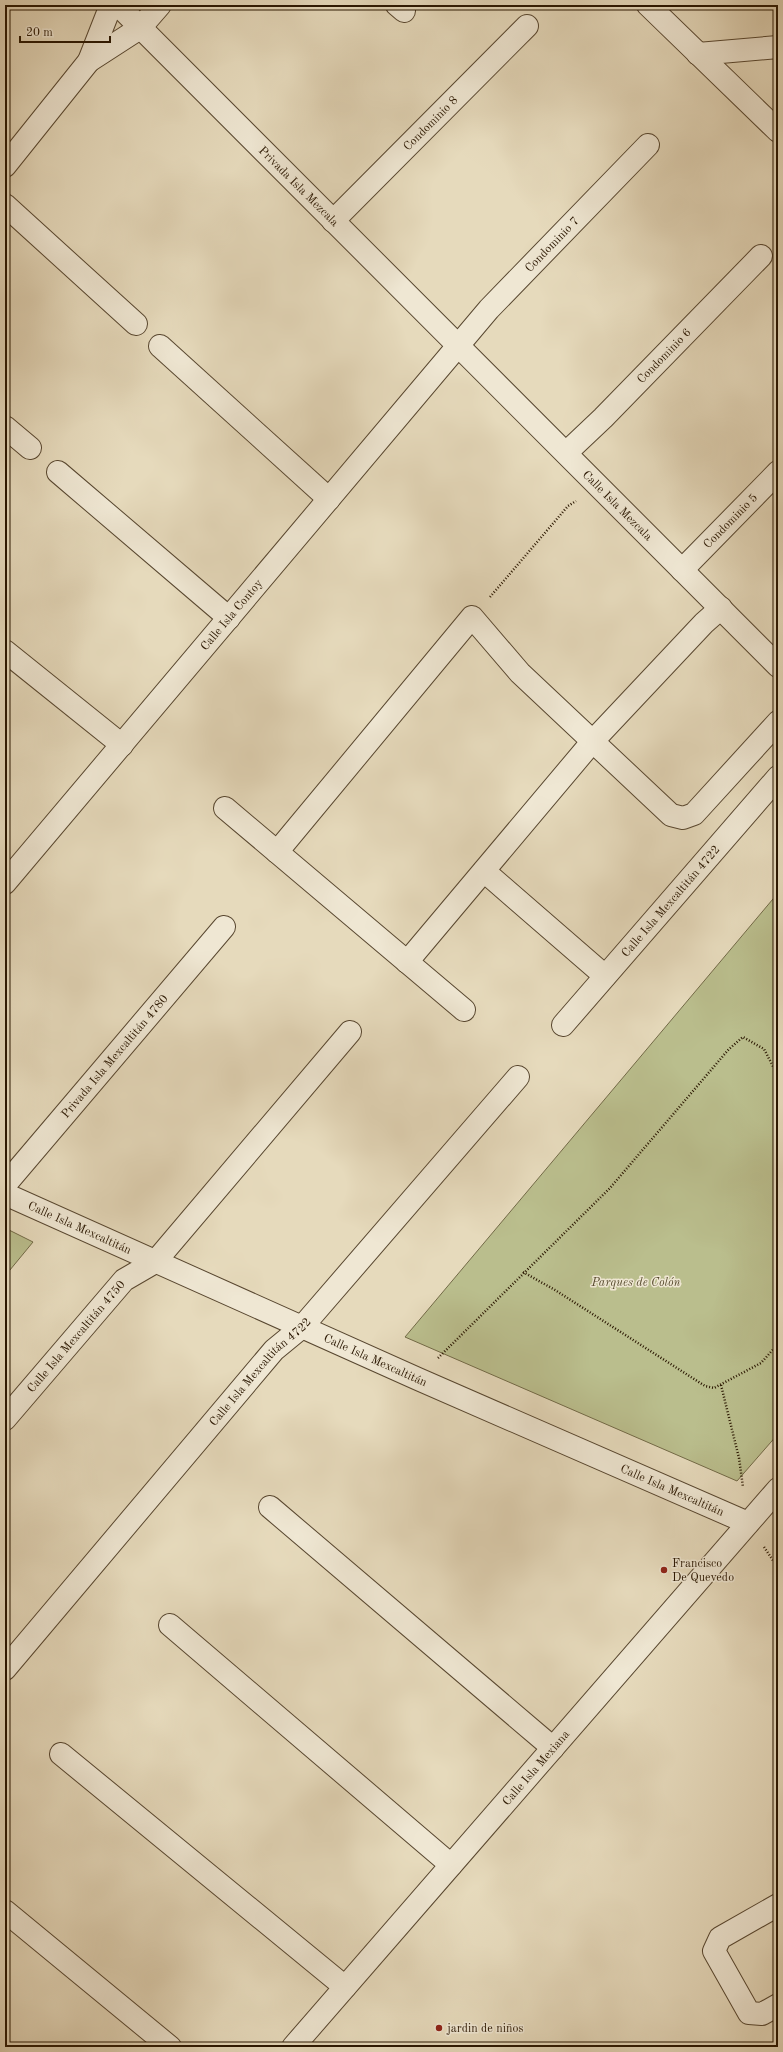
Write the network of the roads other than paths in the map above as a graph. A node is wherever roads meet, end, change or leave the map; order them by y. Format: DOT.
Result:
graph roads {
  1 [pos="111,5"];
  2 [pos="118,5"];
  3 [pos="160,5"];
  4 [pos="648,5"];
  5 [pos="527,26"];
  6 [pos="140,28"];
  7 [pos="778,47"];
  8 [pos="698,54"];
  9 [pos="89,61"];
  10 [pos="778,131"];
  11 [pos="648,145"];
  12 [pos="5,166"];
  13 [pos="5,205"];
  14 [pos="333,221"];
  15 [pos="761,256"];
  16 [pos="136,324"];
  17 [pos="458,345"];
  18 [pos="160,346"];
  19 [pos="5,427"];
  20 [pos="30,448"];
  21 [pos="566,453"];
  22 [pos="58,472"];
  23 [pos="778,472"];
  24 [pos="329,499"];
  25 [pos="682,570"];
  26 [pos="721,608"];
  27 [pos="229,618"];
  28 [pos="5,652"];
  29 [pos="778,666"];
  30 [pos="778,722"];
  31 [pos="592,742"];
  32 [pos="122,745"];
  33 [pos="778,777"];
  34 [pos="225,808"];
  35 [pos="277,852"];
  36 [pos="12,861"];
  37 [pos="484,871"];
  38 [pos="5,884"];
  39 [pos="224,927"];
  40 [pos="407,962"];
  41 [pos="605,976"];
  42 [pos="464,1010"];
  43 [pos="563,1025"];
  44 [pos="350,1032"];
  45 [pos="518,1077"];
  46 [pos="5,1185"];
  47 [pos="5,1194"];
  48 [pos="155,1262"];
  49 [pos="302,1327"];
  50 [pos="5,1419"];
  51 [pos="778,1489"];
  52 [pos="270,1507"];
  53 [pos="748,1523"];
  54 [pos="170,1625"];
  55 [pos="5,1669"];
  56 [pos="553,1748"];
  57 [pos="61,1754"];
  58 [pos="451,1865"];
  59 [pos="778,1904"];
  60 [pos="5,1911"];
  61 [pos="345,1987"];
  62 [pos="778,2005"];
  63 [pos="170,2047"];
  64 [pos="293,2047"];
  1 -- 9 [label="street"];
  2 -- 6 [label="street, Privada Isla Mezcala"];
  3 -- 6 [label="street"];
  4 -- 8 [label="street"];
  5 -- 14 [label="street, Condominio 8"];
  6 -- 9 [label="street"];
  6 -- 14 [label="street, Privada Isla Mezcala"];
  7 -- 8 [label="street"];
  8 -- 10 [label="street"];
  9 -- 12 [label="street"];
  11 -- 17 [label="street, Condominio 7"];
  13 -- 16 [label="street"];
  14 -- 17 [label="street, Privada Isla Mezcala"];
  15 -- 21 [label="street, Condominio 6"];
  17 -- 21 [label="street, Calle Isla Mezcala"];
  17 -- 24 [label="street, Calle Isla Contoy"];
  18 -- 24 [label="street"];
  19 -- 20 [label="street"];
  21 -- 25 [label="street, Calle Isla Mezcala"];
  22 -- 27 [label="street"];
  23 -- 25 [label="street, Condominio 5"];
  24 -- 27 [label="street, Calle Isla Contoy"];
  25 -- 26 [label="street, Calle Isla Mezcala"];
  26 -- 29 [label="street, Calle Isla Mezcala"];
  26 -- 31 [label="street"];
  27 -- 32 [label="street, Calle Isla Contoy"];
  28 -- 32 [label="street"];
  30 -- 31 [label="street"];
  31 -- 35 [label="street"];
  31 -- 37 [label="street"];
  32 -- 36 [label="street, Calle Isla Contoy"];
  33 -- 41 [label="street, Calle Isla Mexcaltitán 4722"];
  34 -- 35 [label="street"];
  35 -- 40 [label="street"];
  36 -- 38 [label="street, Calle Isla Contoy"];
  37 -- 40 [label="street"];
  37 -- 41 [label="street"];
  39 -- 46 [label="street, Privada Isla Mexcaltitán 4780"];
  40 -- 42 [label="street"];
  41 -- 43 [label="street, Calle Isla Mexcaltitán 4722"];
  44 -- 48 [label="street, Calle Isla Mexcaltitán 4750"];
  45 -- 49 [label="street, Calle Isla Mexcaltitán 4722"];
  47 -- 48 [label="street, Calle Isla Mexcaltitán"];
  48 -- 49 [label="street, Calle Isla Mexcaltitán"];
  48 -- 50 [label="street, Calle Isla Mexcaltitán 4750"];
  49 -- 53 [label="street, Calle Isla Mexcaltitán"];
  49 -- 55 [label="street, Calle Isla Mexcaltitán 4722"];
  51 -- 53 [label="street, Calle Isla Mexiana"];
  52 -- 56 [label="street"];
  53 -- 56 [label="street, Calle Isla Mexiana"];
  54 -- 58 [label="street"];
  56 -- 58 [label="street, Calle Isla Mexiana"];
  57 -- 61 [label="street"];
  58 -- 61 [label="street, Calle Isla Mexiana"];
  59 -- 62 [label="street"];
  60 -- 63 [label="street"];
  61 -- 64 [label="street, Calle Isla Mexiana"];
}
